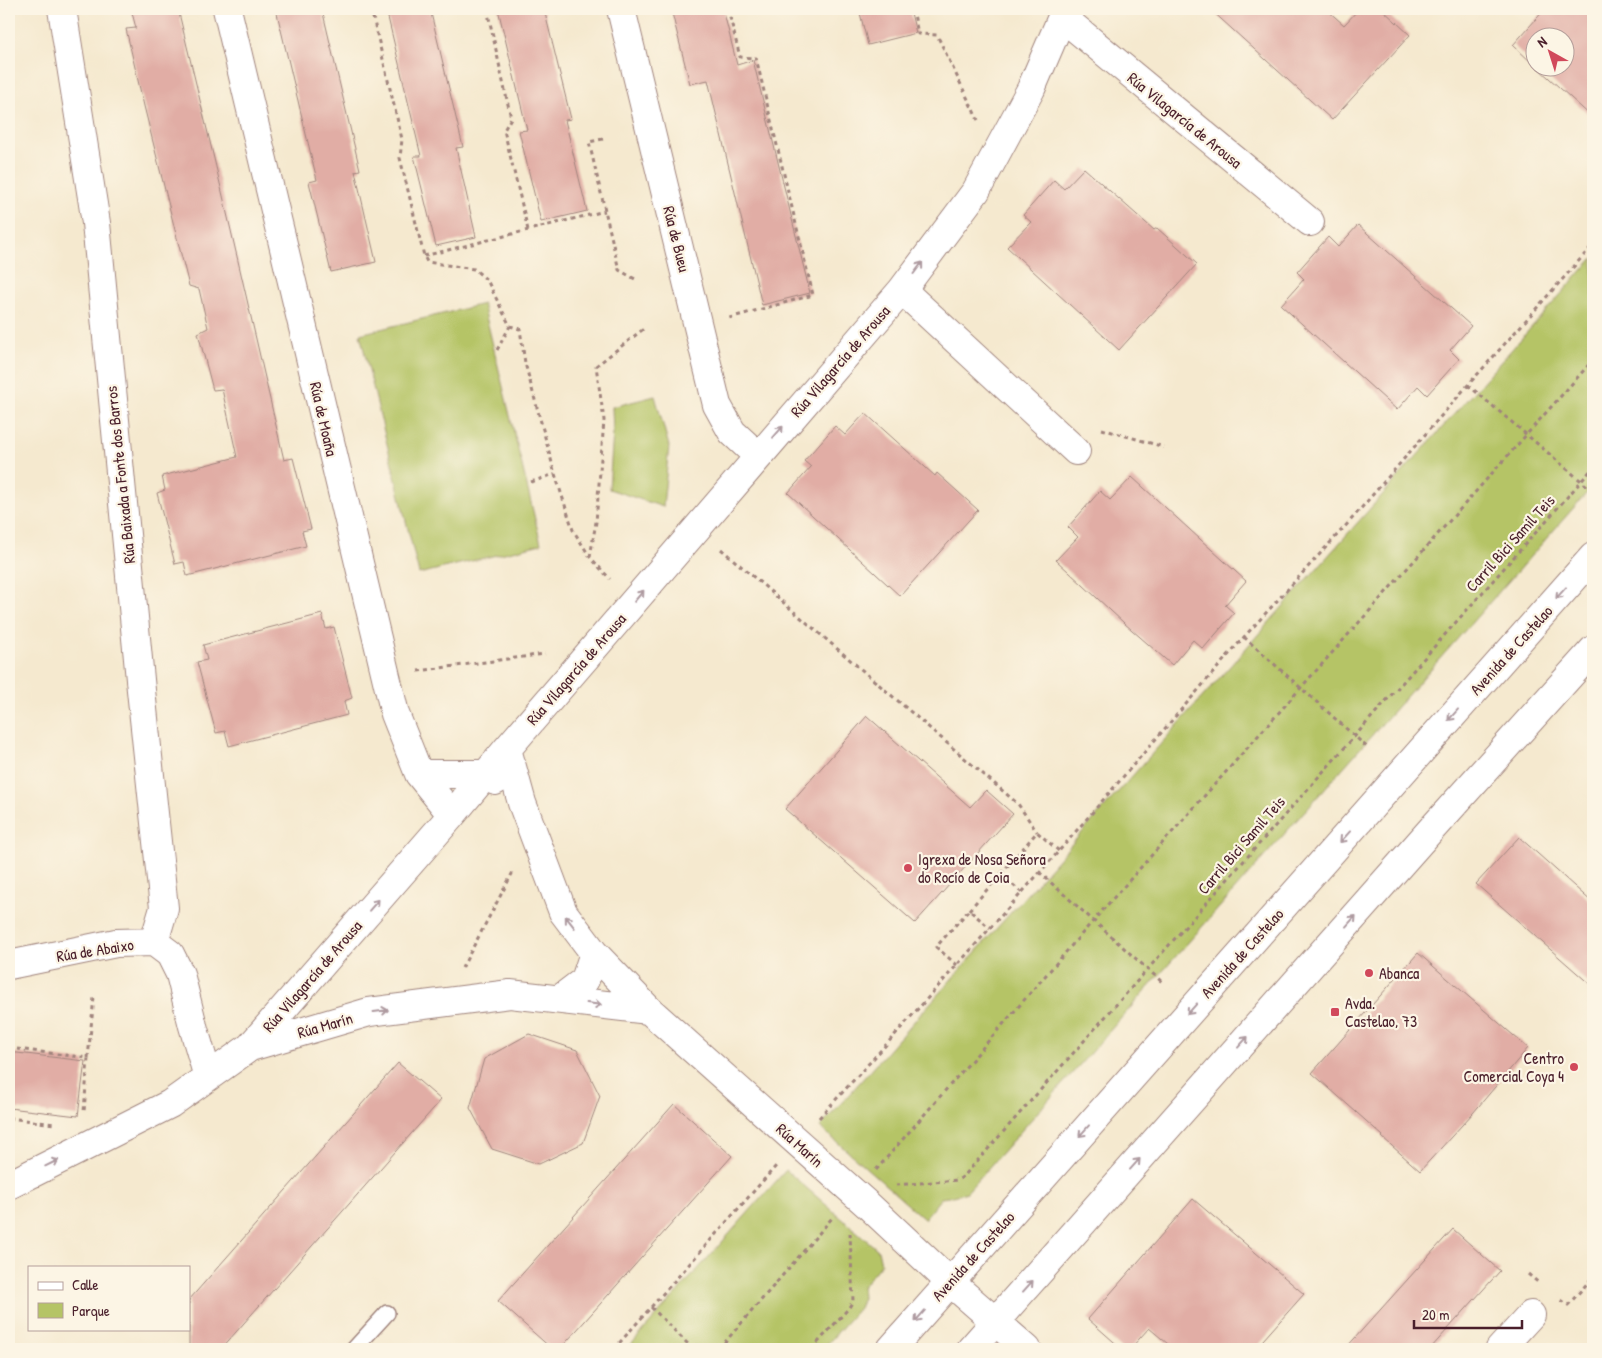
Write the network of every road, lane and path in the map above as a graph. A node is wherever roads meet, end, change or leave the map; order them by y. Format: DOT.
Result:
graph roads {
  1 [pos="62,9"];
  2 [pos="227,9"];
  3 [pos="371,9"];
  4 [pos="487,9"];
  5 [pos="621,9"];
  6 [pos="728,9"];
  7 [pos="913,9"];
  8 [pos="1062,13"];
  9 [pos="978,121"];
  10 [pos="603,139"];
  11 [pos="605,211"];
  12 [pos="1310,222"];
  13 [pos="528,230"];
  14 [pos="1593,245"];
  15 [pos="424,256"];
  16 [pos="635,278"];
  17 [pos="902,290"];
  18 [pos="728,318"];
  19 [pos="510,326"];
  20 [pos="646,327"];
  21 [pos="497,350"];
  22 [pos="1593,360"];
  23 [pos="1468,385"];
  24 [pos="1102,429"];
  25 [pos="1526,434"];
  26 [pos="1164,447"];
  27 [pos="1076,451"];
  28 [pos="758,456"];
  29 [pos="1593,468"];
  30 [pos="555,474"];
  31 [pos="531,482"];
  32 [pos="1581,482"];
  33 [pos="1593,491"];
  34 [pos="717,545"];
  35 [pos="590,557"];
  36 [pos="1593,557"];
  37 [pos="612,580"];
  38 [pos="1244,637"];
  39 [pos="1593,650"];
  40 [pos="551,654"];
  41 [pos="415,671"];
  42 [pos="1301,688"];
  43 [pos="1354,736"];
  44 [pos="506,749"];
  45 [pos="1369,749"];
  46 [pos="419,774"];
  47 [pos="486,774"];
  48 [pos="522,802"];
  49 [pos="452,815"];
  50 [pos="1037,832"];
  51 [pos="1058,850"];
  52 [pos="514,871"];
  53 [pos="1039,872"];
  54 [pos="1000,874"];
  55 [pos="1021,892"];
  56 [pos="969,910"];
  57 [pos="1093,921"];
  58 [pos="990,928"];
  59 [pos="154,942"];
  60 [pos="594,953"];
  61 [pos="9,965"];
  62 [pos="957,965"];
  63 [pos="1148,970"];
  64 [pos="458,976"];
  65 [pos="1162,982"];
  66 [pos="94,997"];
  67 [pos="560,999"];
  68 [pos="649,1010"];
  69 [pos="250,1047"];
  70 [pos="9,1048"];
  71 [pos="88,1058"];
  72 [pos="208,1076"];
  73 [pos="83,1115"];
  74 [pos="9,1118"];
  75 [pos="56,1124"];
  76 [pos="797,1142"];
  77 [pos="875,1171"];
  78 [pos="9,1185"];
  79 [pos="894,1186"];
  80 [pos="834,1216"];
  81 [pos="850,1230"];
  82 [pos="1528,1274"];
  83 [pos="1593,1277"];
  84 [pos="950,1282"];
  85 [pos="1541,1284"];
  86 [pos="1554,1295"];
  87 [pos="651,1307"];
  88 [pos="387,1313"];
  89 [pos="1532,1315"];
  90 [pos="995,1322"];
  91 [pos="354,1349"];
  92 [pos="614,1349"];
  93 [pos="693,1349"];
  94 [pos="718,1349"];
  95 [pos="812,1349"];
  96 [pos="890,1349"];
  97 [pos="971,1349"];
  98 [pos="1027,1349"];
  99 [pos="1500,1349"];
  1 -- 59 [label="street, Rúa Baixada a Fonte dos Barros"];
  2 -- 46 [label="street, Rúa de Moaña"];
  3 -- 15 [label="path"];
  4 -- 13 [label="path"];
  5 -- 28 [label="street, Rúa de Bueu"];
  6 -- 18 [label="path"];
  7 -- 9 [label="path"];
  8 -- 12 [label="street, Rúa Vilagarcía de Arousa"];
  17 -- 8 [label="street, Rúa Vilagarcía de Arousa, one-way"];
  10 -- 11 [label="path"];
  11 -- 13 [label="path"];
  11 -- 16 [label="path"];
  13 -- 15 [label="path"];
  14 -- 23 [label="path"];
  15 -- 19 [label="path"];
  17 -- 27 [label="street, Rúa Vilagarcía de Arousa"];
  28 -- 17 [label="street, Rúa Vilagarcía de Arousa, one-way"];
  19 -- 21 [label="path"];
  19 -- 30 [label="path"];
  20 -- 35 [label="path"];
  22 -- 25 [label="path"];
  23 -- 25 [label="path"];
  23 -- 38 [label="path"];
  24 -- 26 [label="path"];
  25 -- 32 [label="path"];
  25 -- 42 [label="path"];
  44 -- 28 [label="street, Rúa Vilagarcía de Arousa, one-way"];
  29 -- 32 [label="path, Carril Bici Samil Teis"];
  30 -- 31 [label="path"];
  30 -- 35 [label="path"];
  32 -- 33 [label="path"];
  32 -- 43 [label="path, Carril Bici Samil Teis"];
  34 -- 50 [label="path"];
  35 -- 37 [label="path"];
  36 -- 84 [label="street, Avenida de Castelao, one-way"];
  38 -- 42 [label="path"];
  38 -- 51 [label="path"];
  90 -- 39 [label="street, one-way"];
  40 -- 41 [label="path"];
  42 -- 43 [label="path"];
  42 -- 57 [label="path"];
  43 -- 45 [label="path"];
  43 -- 63 [label="path, Carril Bici Samil Teis"];
  44 -- 47 [label="street, Rúa Vilagarcía de Arousa"];
  44 -- 48 [label="street, Rúa Marín"];
  46 -- 47 [label="street"];
  46 -- 49 [label="street, Rúa de Moaña"];
  47 -- 48 [label="street"];
  47 -- 49 [label="street, Rúa Vilagarcía de Arousa"];
  60 -- 48 [label="street, Rúa Marín, one-way"];
  69 -- 49 [label="street, Rúa Vilagarcía de Arousa, one-way"];
  50 -- 51 [label="path"];
  50 -- 54 [label="path"];
  51 -- 53 [label="path"];
  52 -- 64 [label="path"];
  53 -- 55 [label="path"];
  53 -- 57 [label="path"];
  54 -- 55 [label="path"];
  54 -- 56 [label="path"];
  55 -- 58 [label="path"];
  56 -- 58 [label="path"];
  56 -- 62 [label="path"];
  57 -- 63 [label="path"];
  57 -- 77 [label="path"];
  58 -- 62 [label="path"];
  59 -- 61 [label="street, Rúa de Abaixo"];
  59 -- 72 [label="street, Rúa de Abaixo"];
  60 -- 67 [label="street"];
  60 -- 68 [label="street, Rúa Marín"];
  62 -- 76 [label="path"];
  63 -- 65 [label="path"];
  63 -- 79 [label="path, Carril Bici Samil Teis"];
  66 -- 71 [label="path"];
  67 -- 68 [label="street, Rúa Marín, one-way"];
  69 -- 67 [label="street, Rúa Marín, one-way"];
  68 -- 76 [label="street, Rúa Marín"];
  69 -- 72 [label="street, Rúa Marín"];
  70 -- 71 [label="path"];
  71 -- 73 [label="path"];
  78 -- 72 [label="street, Rúa Marín, one-way"];
  74 -- 75 [label="path"];
  76 -- 84 [label="street, Rúa Marín"];
  76 -- 87 [label="path"];
  80 -- 94 [label="path"];
  81 -- 95 [label="path"];
  82 -- 85 [label="path"];
  83 -- 86 [label="path"];
  84 -- 90 [label="street, Rúa Marín"];
  84 -- 96 [label="street, Avenida de Castelao, one-way"];
  87 -- 92 [label="path"];
  87 -- 93 [label="path"];
  88 -- 91 [label="lane"];
  89 -- 99 [label="street"];
  90 -- 97 [label="street"];
  90 -- 98 [label="street, Rúa Marín"];
}
